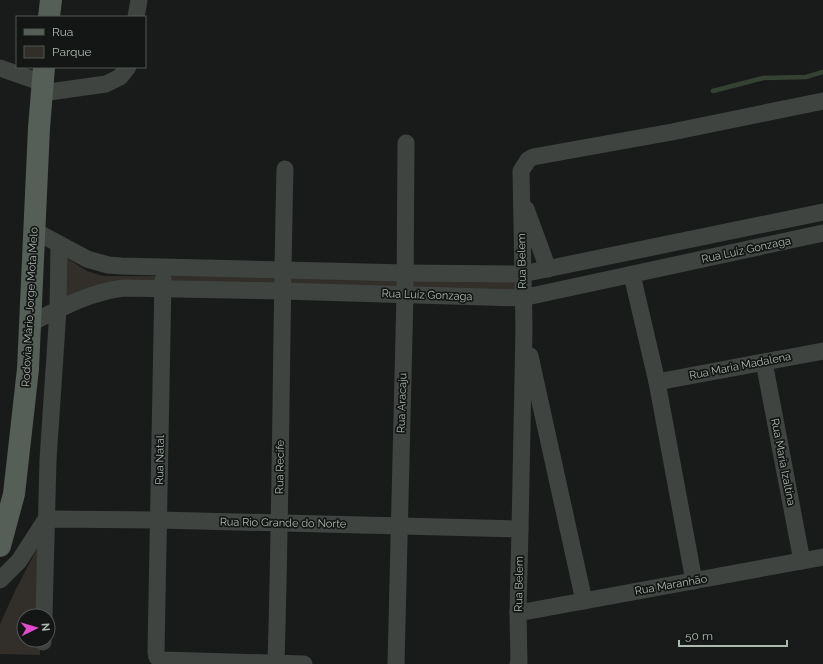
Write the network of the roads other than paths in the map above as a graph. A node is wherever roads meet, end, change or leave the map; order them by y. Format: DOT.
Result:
graph roads {
  1 [pos="50,0"];
  2 [pos="139,0"];
  3 [pos="49,16"];
  4 [pos="136,16"];
  5 [pos="0,68"];
  6 [pos="127,68"];
  7 [pos="43,81"];
  8 [pos="823,101"];
  9 [pos="406,143"];
  10 [pos="285,168"];
  11 [pos="521,197"];
  12 [pos="823,212"];
  13 [pos="765,223"];
  14 [pos="35,231"];
  15 [pos="823,233"];
  16 [pos="60,244"];
  17 [pos="771,245"];
  18 [pos="164,267"];
  19 [pos="548,269"];
  20 [pos="283,271"];
  21 [pos="405,273"];
  22 [pos="522,274"];
  23 [pos="632,275"];
  24 [pos="163,290"];
  25 [pos="282,291"];
  26 [pos="405,294"];
  27 [pos="522,298"];
  28 [pos="58,310"];
  29 [pos="31,323"];
  30 [pos="524,328"];
  31 [pos="823,351"];
  32 [pos="764,362"];
  33 [pos="657,382"];
  34 [pos="46,519"];
  35 [pos="159,520"];
  36 [pos="280,523"];
  37 [pos="399,526"];
  38 [pos="520,529"];
  39 [pos="0,546"];
  40 [pos="823,557"];
  41 [pos="802,561"];
  42 [pos="0,580"];
  43 [pos="694,581"];
  44 [pos="584,601"];
  45 [pos="44,608"];
  46 [pos="518,613"];
  47 [pos="276,663"];
  48 [pos="304,664"];
  49 [pos="396,664"];
  50 [pos="518,664"];
  1 -- 3 [label="main road"];
  2 -- 4 [label="street"];
  5 -- 7 [label="street"];
  6 -- 7 [label="street"];
  7 -- 14 [label="main road, Rodovia Mário Jorge Mota Melo"];
  8 -- 11 [label="street, Rua Belem"];
  9 -- 21 [label="street, Rua Aracaju"];
  10 -- 20 [label="street, Rua Recife"];
  11 -- 19 [label="street"];
  11 -- 22 [label="street, Rua Belem"];
  12 -- 13 [label="street, Rua Luiz Gonzaga"];
  13 -- 17 [label="street"];
  13 -- 19 [label="street, Rua Luiz Gonzaga"];
  14 -- 16 [label="street, Rua Luiz Gonzaga"];
  14 -- 29 [label="main road, Rodovia Mário Jorge Mota Melo"];
  15 -- 17 [label="street, Rua Luiz Gonzaga"];
  16 -- 18 [label="street, Rua Luiz Gonzaga"];
  16 -- 28 [label="street"];
  17 -- 23 [label="street, Rua Luiz Gonzaga"];
  18 -- 20 [label="street, Rua Luiz Gonzaga"];
  18 -- 24 [label="street, Rua Natal"];
  19 -- 22 [label="street, Rua Luiz Gonzaga"];
  20 -- 21 [label="street, Rua Luiz Gonzaga"];
  20 -- 25 [label="street, Rua Recife"];
  21 -- 22 [label="street, Rua Luiz Gonzaga"];
  21 -- 26 [label="street, Rua Aracaju"];
  22 -- 27 [label="street, Rua Belem"];
  23 -- 27 [label="street, Rua Luiz Gonzaga"];
  23 -- 33 [label="street"];
  24 -- 25 [label="street, Rua Luiz Gonzaga"];
  24 -- 28 [label="street, Rua Luiz Gonzaga"];
  24 -- 35 [label="street, Rua Natal"];
  25 -- 26 [label="street, Rua Luiz Gonzaga"];
  25 -- 36 [label="street, Rua Recife"];
  26 -- 27 [label="street, Rua Luiz Gonzaga"];
  26 -- 37 [label="street, Rua Aracaju"];
  27 -- 30 [label="street, Rua Belem"];
  28 -- 29 [label="street, Rua Luiz Gonzaga"];
  28 -- 34 [label="street"];
  29 -- 39 [label="main road, Rodovia Mário Jorge Mota Melo"];
  30 -- 38 [label="street, Rua Belem"];
  30 -- 44 [label="street"];
  31 -- 32 [label="street, Rua Maria Madalena"];
  32 -- 33 [label="street, Rua Maria Madalena"];
  32 -- 41 [label="street, Rua Maria Izaltina"];
  33 -- 43 [label="street"];
  34 -- 35 [label="street, Rua Rio Grande do Norte"];
  34 -- 42 [label="street"];
  34 -- 45 [label="street"];
  35 -- 36 [label="street, Rua Rio Grande do Norte"];
  35 -- 47 [label="street, Rua Natal"];
  36 -- 37 [label="street, Rua Rio Grande do Norte"];
  36 -- 47 [label="street, Rua Recife"];
  37 -- 38 [label="street, Rua Rio Grande do Norte"];
  37 -- 49 [label="street, Rua Aracaju"];
  38 -- 46 [label="street, Rua Belem"];
  40 -- 41 [label="street, Rua Maranhão"];
  41 -- 43 [label="street, Rua Maranhão"];
  43 -- 44 [label="street, Rua Maranhão"];
  44 -- 46 [label="street, Rua Maranhão"];
  46 -- 50 [label="street, Rua Belem"];
  47 -- 48 [label="street"];
}
